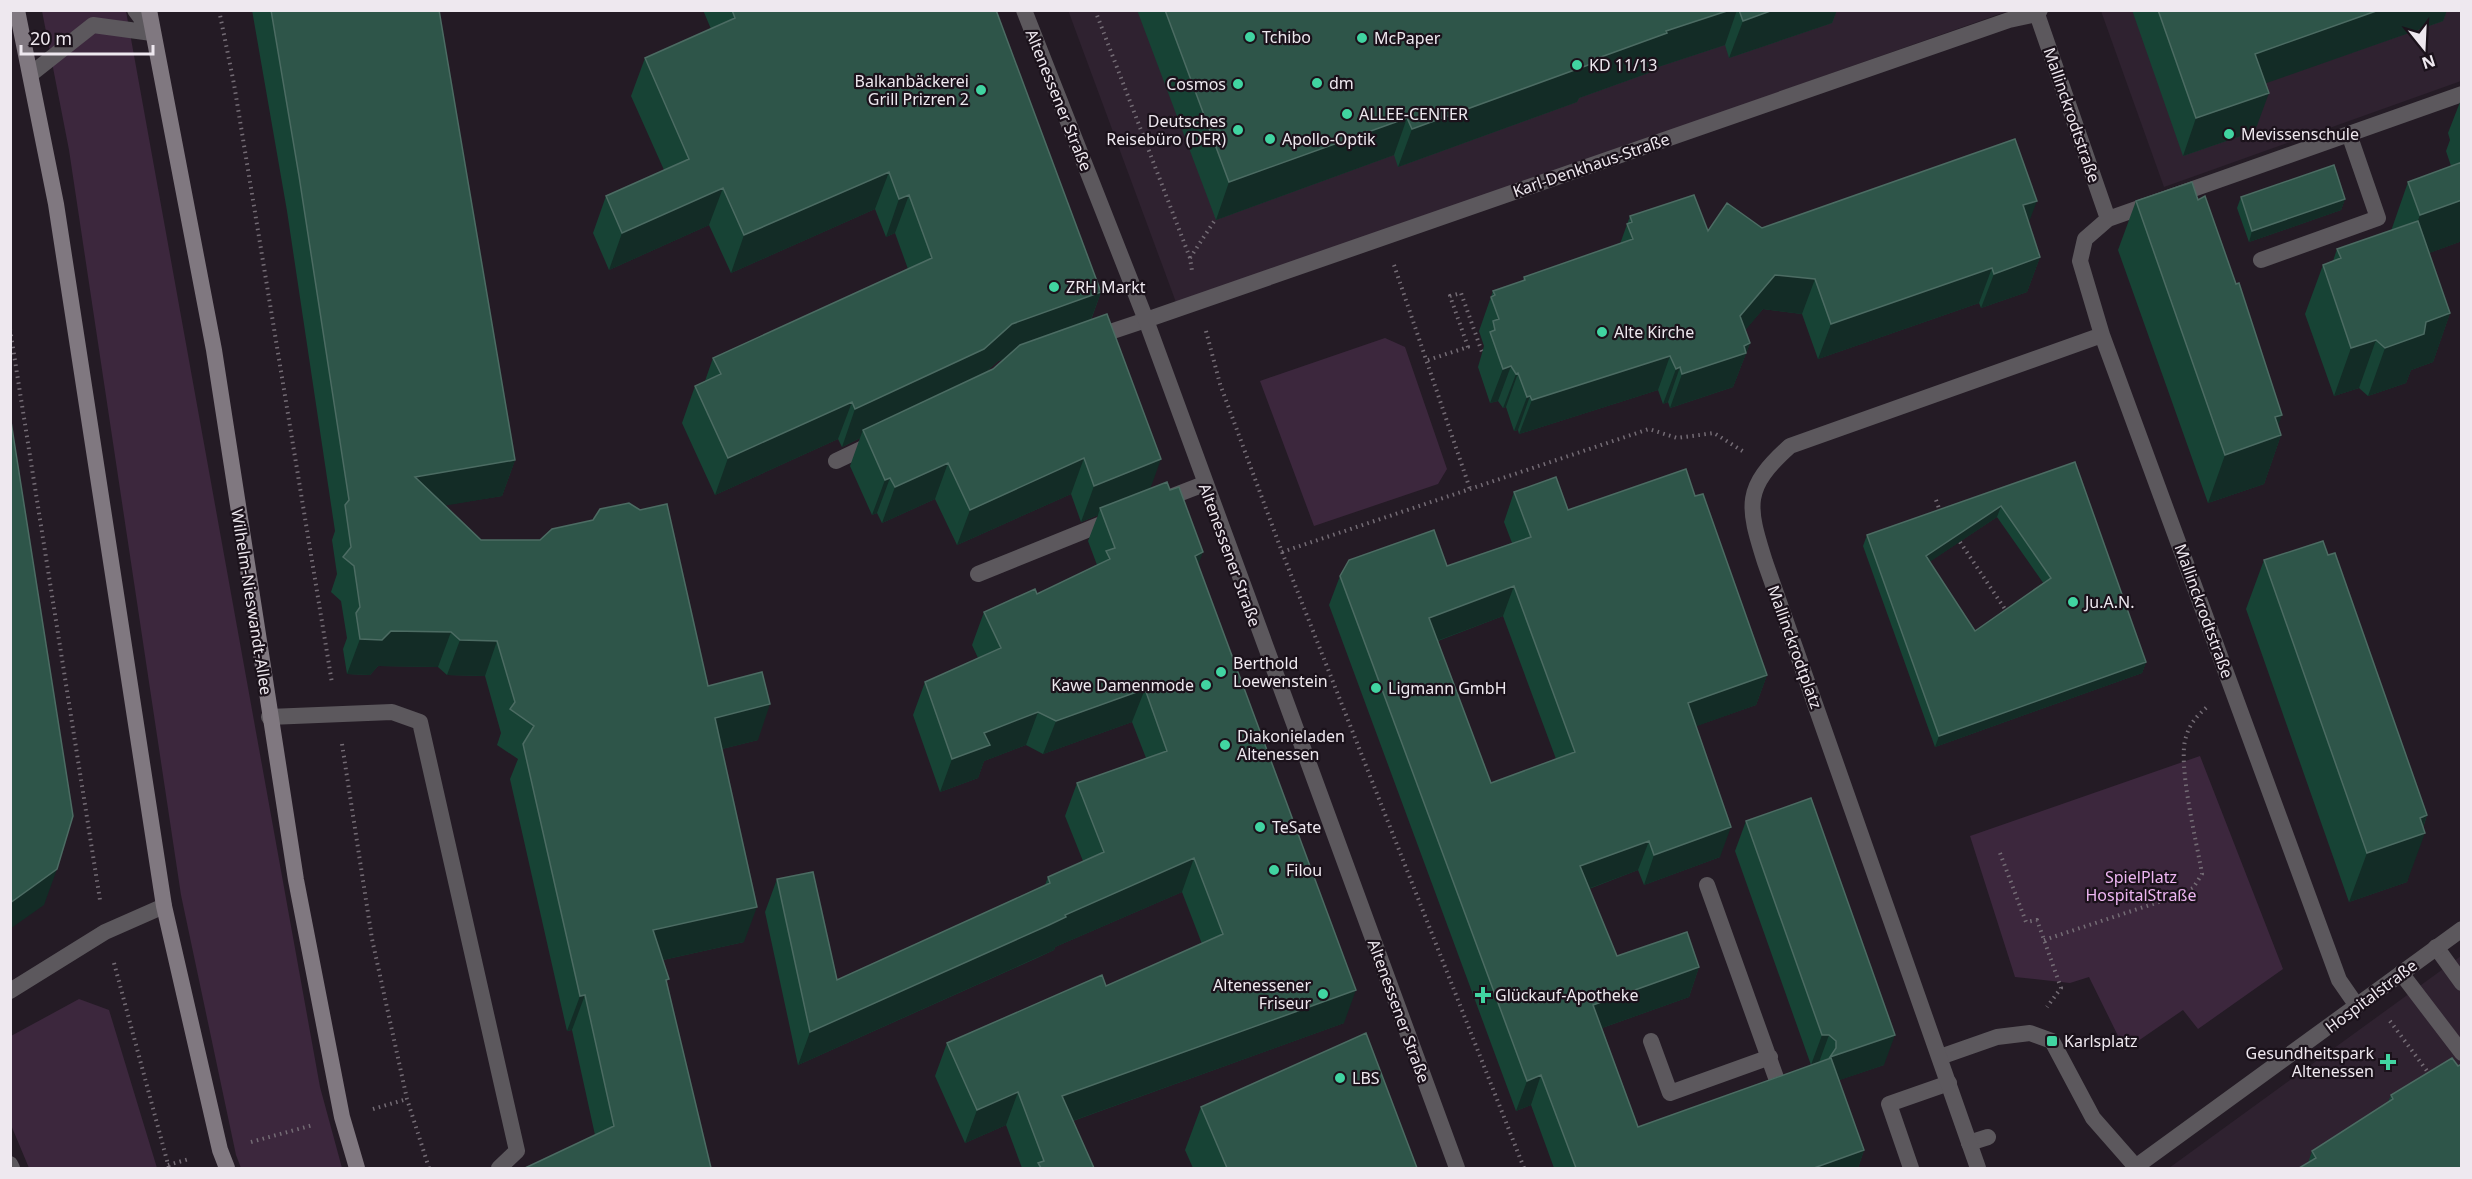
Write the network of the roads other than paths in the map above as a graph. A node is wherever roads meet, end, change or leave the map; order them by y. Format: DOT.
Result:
graph roads {
  1 [pos="17,10"];
  2 [pos="135,10"];
  3 [pos="149,10"];
  4 [pos="1024,10"];
  5 [pos="2038,12"];
  6 [pos="152,33"];
  7 [pos="31,74"];
  8 [pos="2462,94"];
  9 [pos="2349,134"];
  10 [pos="2108,219"];
  11 [pos="2261,260"];
  12 [pos="1146,320"];
  13 [pos="2102,335"];
  14 [pos="1080,342"];
  15 [pos="890,435"];
  16 [pos="836,461"];
  17 [pos="1204,484"];
  18 [pos="978,574"];
  19 [pos="269,717"];
  20 [pos="1707,885"];
  21 [pos="164,906"];
  22 [pos="2462,929"];
  23 [pos="2436,947"];
  24 [pos="2401,974"];
  25 [pos="2462,983"];
  26 [pos="10,991"];
  27 [pos="2357,1006"];
  28 [pos="1651,1041"];
  29 [pos="2462,1053"];
  30 [pos="1770,1057"];
  31 [pos="1940,1057"];
  32 [pos="1806,1078"];
  33 [pos="1949,1083"];
  34 [pos="1988,1137"];
  35 [pos="1969,1143"];
  36 [pos="227,1168"];
  37 [pos="357,1168"];
  38 [pos="499,1168"];
  39 [pos="1457,1168"];
  40 [pos="1911,1168"];
  41 [pos="1978,1168"];
  42 [pos="2135,1168"];
  1 -- 7 [label="main road"];
  2 -- 6 [label="street, Wilhelm-Nieswandt-Allee"];
  3 -- 6 [label="main road, Wilhelm-Nieswandt-Allee"];
  4 -- 12 [label="street, Altenessener Straße"];
  5 -- 10 [label="street, Mallinckrodtstraße"];
  5 -- 12 [label="street, Karl-Denkhaus-Straße"];
  6 -- 7 [label="street"];
  6 -- 19 [label="main road, Wilhelm-Nieswandt-Allee"];
  7 -- 21 [label="main road"];
  8 -- 9 [label="street, Mallinckrodtstraße"];
  9 -- 10 [label="street, Mallinckrodtstraße"];
  9 -- 11 [label="street"];
  10 -- 13 [label="street, Mallinckrodtstraße"];
  12 -- 14 [label="street, Karl-Denkhaus-Straße"];
  12 -- 17 [label="street, Altenessener Straße"];
  13 -- 27 [label="street, Mallinckrodtstraße"];
  13 -- 31 [label="street, Mallinckrodtplatz"];
  15 -- 16 [label="street"];
  17 -- 18 [label="street"];
  17 -- 39 [label="street, Altenessener Straße"];
  19 -- 37 [label="main road, Wilhelm-Nieswandt-Allee"];
  19 -- 38 [label="street"];
  20 -- 30 [label="street"];
  21 -- 26 [label="street"];
  21 -- 36 [label="main road"];
  22 -- 23 [label="street, Hospitalstraße"];
  23 -- 24 [label="street, Hospitalstraße"];
  23 -- 25 [label="street"];
  24 -- 27 [label="street, Hospitalstraße"];
  24 -- 29 [label="street"];
  27 -- 42 [label="street, Hospitalstraße"];
  28 -- 30 [label="street"];
  30 -- 32 [label="street"];
  31 -- 33 [label="street, Mallinckrodtplatz"];
  31 -- 42 [label="street"];
  33 -- 35 [label="street, Mallinckrodtplatz"];
  33 -- 40 [label="street"];
  34 -- 35 [label="street"];
  35 -- 41 [label="street, Mallinckrodtplatz"];
}
